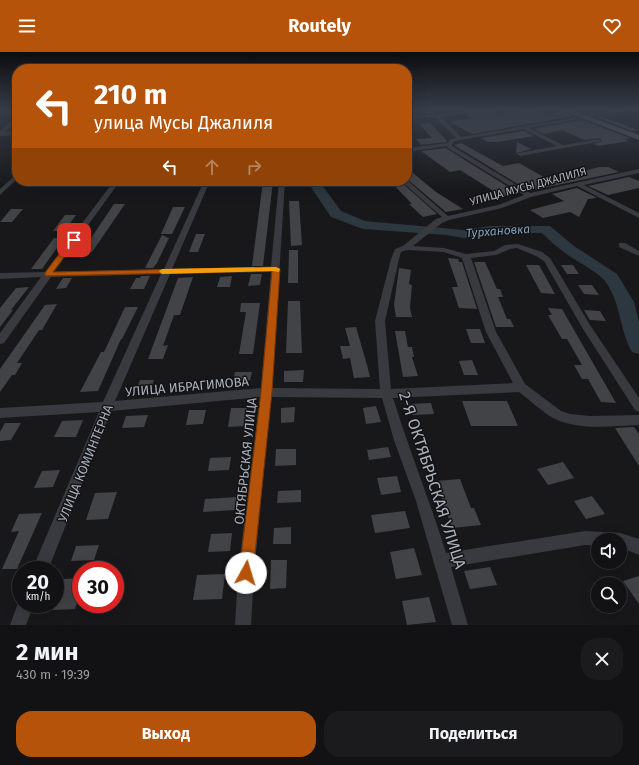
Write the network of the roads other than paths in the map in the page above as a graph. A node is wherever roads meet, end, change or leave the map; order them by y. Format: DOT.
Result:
graph roads {
  1 [pos="458,137"];
  2 [pos="473,137"];
  3 [pos="542,137"];
  4 [pos="460,139"];
  5 [pos="598,140"];
  6 [pos="449,144"];
  7 [pos="562,146"];
  8 [pos="412,149"];
  9 [pos="520,154"];
  10 [pos="639,171"];
  11 [pos="12,181"];
  12 [pos="577,184"];
  13 [pos="113,186"];
  14 [pos="205,186"];
  15 [pos="282,186"];
  16 [pos="410,186"];
  17 [pos="0,193"];
  18 [pos="529,195"];
  19 [pos="639,216"];
  20 [pos="447,218"];
  21 [pos="622,246"];
  22 [pos="402,250"];
  23 [pos="639,254"];
  24 [pos="466,256"];
  25 [pos="276,269"];
  26 [pos="168,271"];
  27 [pos="48,274"];
  28 [pos="0,276"];
  29 [pos="0,340"];
  30 [pos="520,387"];
  31 [pos="266,392"];
  32 [pos="386,394"];
  33 [pos="107,407"];
  34 [pos="639,407"];
  35 [pos="0,413"];
  36 [pos="639,420"];
  37 [pos="591,538"];
  38 [pos="627,543"];
  39 [pos="639,548"];
  40 [pos="44,561"];
  41 [pos="442,561"];
  42 [pos="23,613"];
  43 [pos="18,625"];
  44 [pos="243,625"];
  45 [pos="460,625"];
  1 -- 4 [label="street"];
  2 -- 4 [label="street"];
  3 -- 7 [label="street"];
  4 -- 6 [label="street"];
  5 -- 7 [label="street"];
  6 -- 8 [label="street"];
  6 -- 18 [label="street"];
  7 -- 9 [label="street"];
  10 -- 12 [label="street, УЛИЦА МУСЫ ДЖАЛИЛЯ"];
  11 -- 17 [label="street"];
  12 -- 18 [label="street, УЛИЦА МУСЫ ДЖАЛИЛЯ"];
  12 -- 19 [label="street"];
  13 -- 27 [label="street"];
  14 -- 26 [label="street, УЛИЦА КОМИНТЕРНА"];
  15 -- 25 [label="street, ОКТЯБРЬСКАЯ УЛИЦА"];
  16 -- 20 [label="street"];
  18 -- 20 [label="street, УЛИЦА МУСЫ ДЖАЛИЛЯ"];
  20 -- 22 [label="street, УЛИЦА МУСЫ ДЖАЛИЛЯ"];
  21 -- 23 [label="street"];
  22 -- 24 [label="street"];
  22 -- 32 [label="street, 2-Я ОКТЯБРЬСКАЯ УЛИЦА"];
  24 -- 30 [label="street"];
  24 -- 34 [label="street"];
  25 -- 26 [label="street"];
  25 -- 31 [label="street, ОКТЯБРЬСКАЯ УЛИЦА"];
  26 -- 27 [label="street"];
  26 -- 33 [label="street, УЛИЦА КОМИНТЕРНА"];
  27 -- 28 [label="street"];
  27 -- 29 [label="street"];
  30 -- 32 [label="street, УЛИЦА ИБРАГИМОВА"];
  30 -- 36 [label="street"];
  31 -- 32 [label="street, УЛИЦА ИБРАГИМОВА"];
  31 -- 33 [label="street, УЛИЦА ИБРАГИМОВА"];
  31 -- 44 [label="street, ОКТЯБРЬСКАЯ УЛИЦА"];
  32 -- 41 [label="street, 2-Я ОКТЯБРЬСКАЯ УЛИЦА"];
  33 -- 35 [label="street, УЛИЦА ИБРАГИМОВА"];
  33 -- 40 [label="street, УЛИЦА КОМИНТЕРНА"];
  37 -- 41 [label="street"];
  38 -- 39 [label="street"];
  41 -- 45 [label="street, 2-Я ОКТЯБРЬСКАЯ УЛИЦА"];
  42 -- 43 [label="street"];
}
